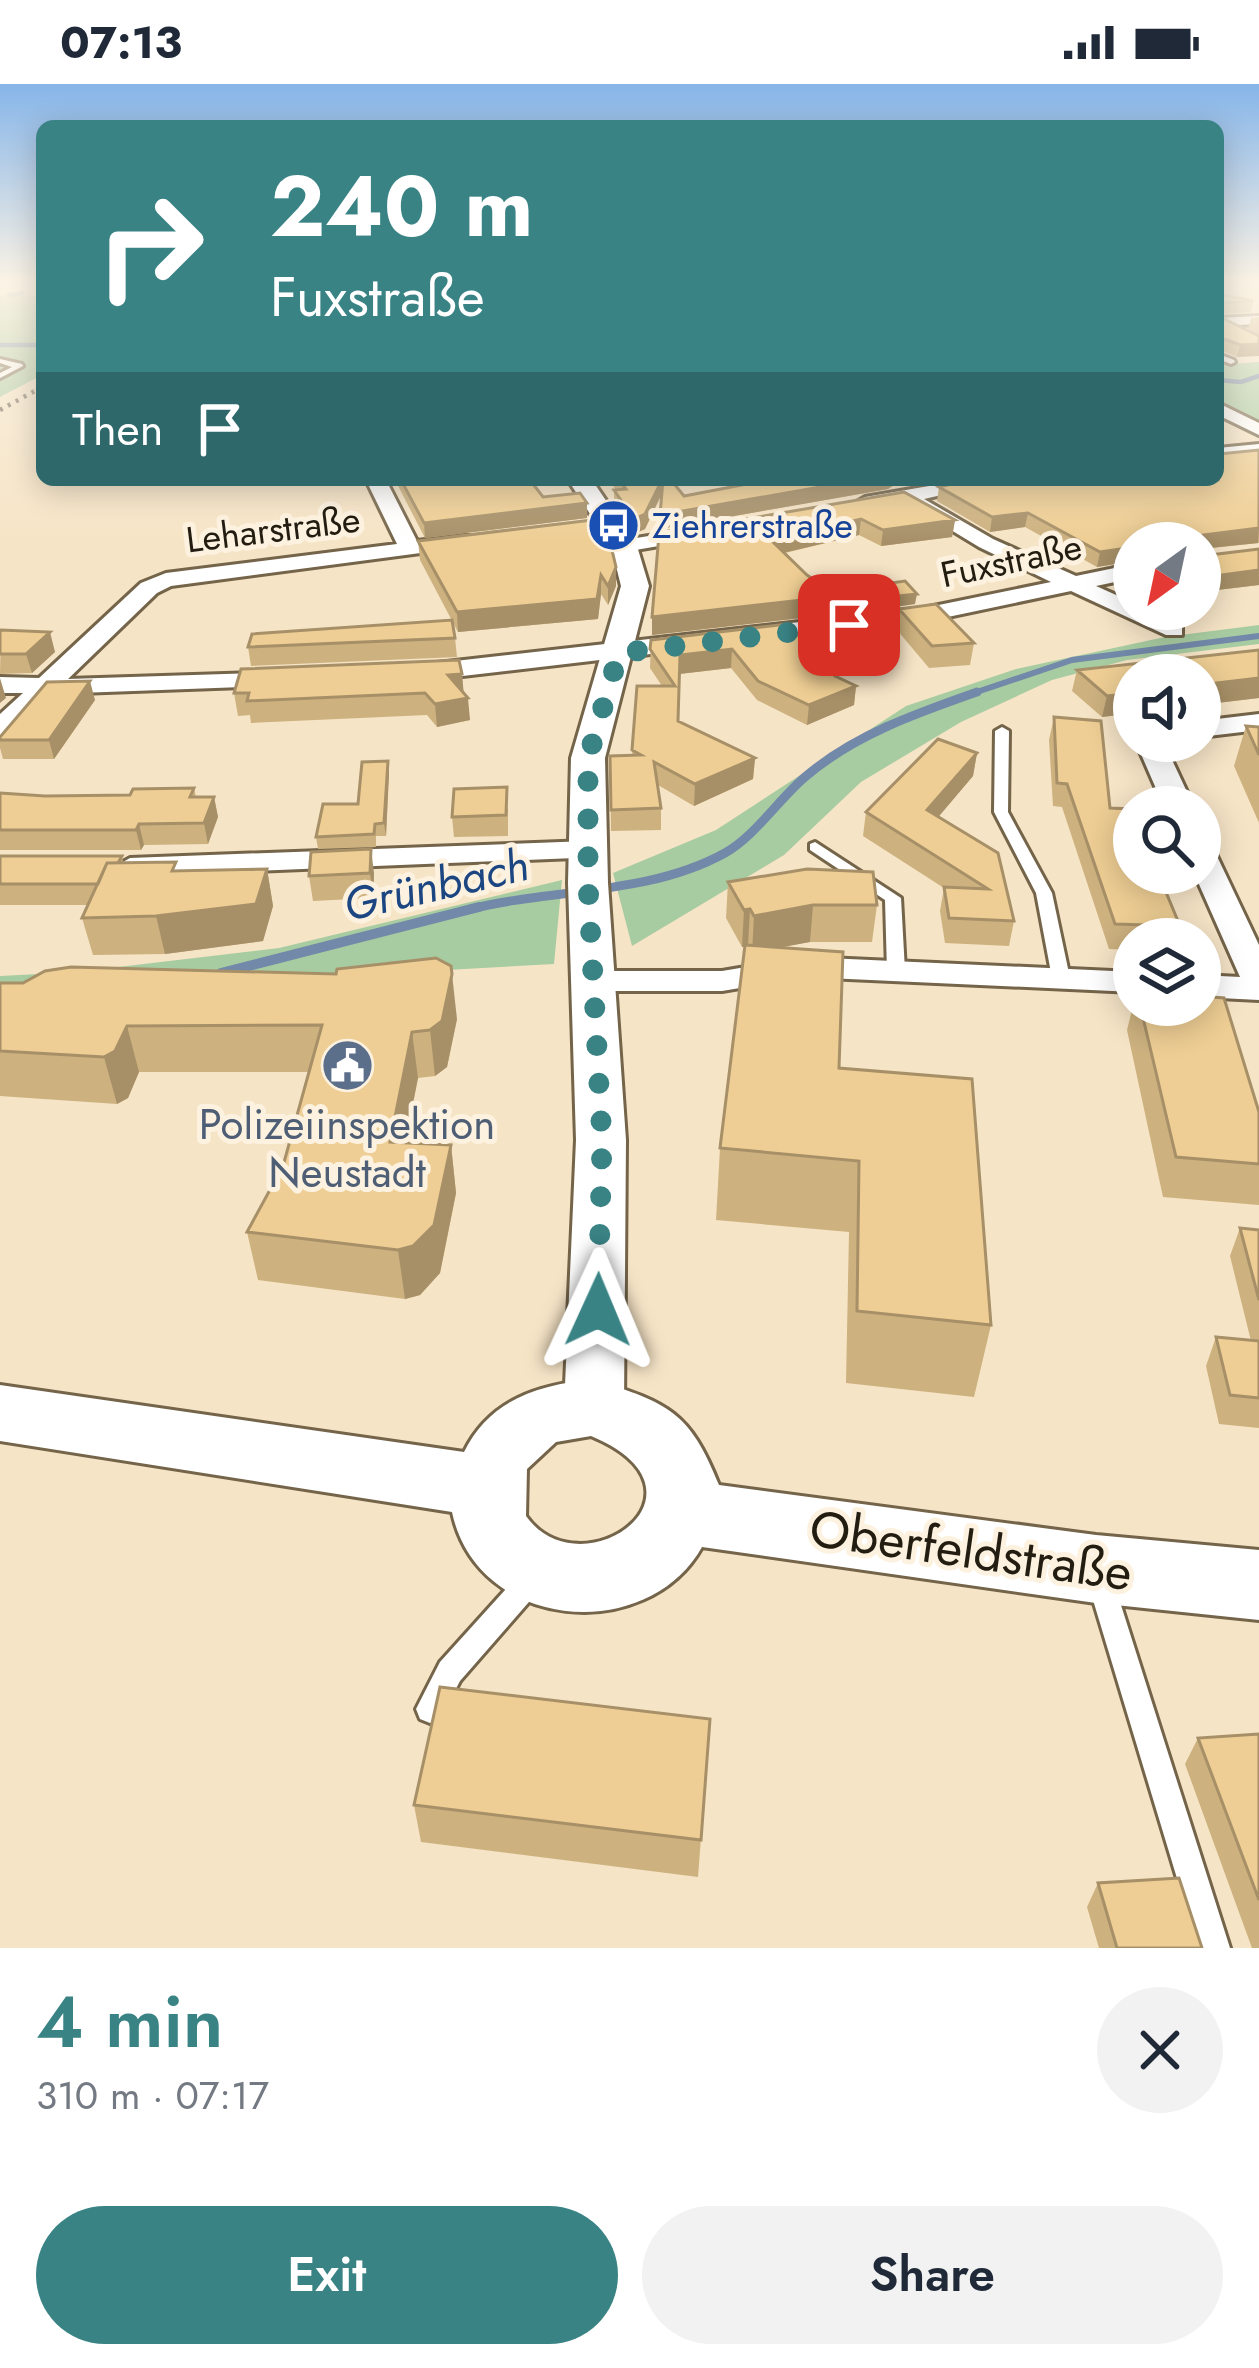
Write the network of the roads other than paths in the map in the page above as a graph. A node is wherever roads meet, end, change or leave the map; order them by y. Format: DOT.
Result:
graph roads {
  1 [pos="1224,411"];
  2 [pos="1259,430"];
  3 [pos="1259,449"];
  4 [pos="1224,453"];
  5 [pos="379,486"];
  6 [pos="584,486"];
  7 [pos="889,486"];
  8 [pos="960,486"];
  9 [pos="904,495"];
  10 [pos="837,508"];
  11 [pos="574,529"];
  12 [pos="728,529"];
  13 [pos="618,536"];
  14 [pos="480,540"];
  15 [pos="410,548"];
  16 [pos="1113,575"];
  17 [pos="1074,583"];
  18 [pos="1113,601"];
  19 [pos="619,653"];
  20 [pos="391,675"];
  21 [pos="302,680"];
  22 [pos="0,685"];
  23 [pos="42,687"];
  24 [pos="1259,722"];
  25 [pos="1221,727"];
  26 [pos="0,729"];
  27 [pos="1002,731"];
  28 [pos="815,847"];
  29 [pos="108,867"];
  30 [pos="588,878"];
  31 [pos="1218,894"];
  32 [pos="896,971"];
  33 [pos="1061,978"];
  34 [pos="596,981"];
  35 [pos="1113,981"];
  36 [pos="1221,986"];
  37 [pos="1259,986"];
  38 [pos="594,1407"];
  39 [pos="0,1414"];
  40 [pos="486,1486"];
  41 [pos="683,1512"];
  42 [pos="1096,1569"];
  43 [pos="538,1571"];
  44 [pos="1259,1585"];
  45 [pos="430,1709"];
  46 [pos="1214,1948"];
  1 -- 2 [label="street"];
  3 -- 4 [label="street"];
  5 -- 15 [label="street"];
  6 -- 13 [label="street"];
  7 -- 9 [label="street"];
  8 -- 9 [label="street"];
  9 -- 10 [label="street"];
  9 -- 17 [label="street"];
  11 -- 13 [label="street"];
  12 -- 13 [label="street"];
  13 -- 19 [label="street"];
  14 -- 15 [label="street, Leharstraße"];
  15 -- 23 [label="street, Leharstraße"];
  16 -- 17 [label="street, Fuxstraße"];
  17 -- 18 [label="street"];
  17 -- 19 [label="street, Fuxstraße"];
  19 -- 20 [label="street, Fuxstraße"];
  19 -- 30 [label="street"];
  21 -- 23 [label="street"];
  22 -- 23 [label="street"];
  23 -- 26 [label="street, Leharstraße"];
  24 -- 25 [label="street"];
  27 -- 33 [label="lane"];
  28 -- 32 [label="lane"];
  29 -- 30 [label="street"];
  30 -- 34 [label="street"];
  31 -- 37 [label="street"];
  32 -- 33 [label="street"];
  32 -- 34 [label="street"];
  33 -- 35 [label="street"];
  34 -- 38 [label="street"];
  36 -- 37 [label="street"];
  38 -- 40 [label="main road"];
  38 -- 41 [label="main road"];
  39 -- 40 [label="main road"];
  40 -- 43 [label="main road"];
  41 -- 42 [label="main road, Oberfeldstraße"];
  41 -- 43 [label="main road"];
  42 -- 44 [label="main road, Oberfeldstraße"];
  42 -- 46 [label="lane"];
  43 -- 45 [label="lane"];
}
